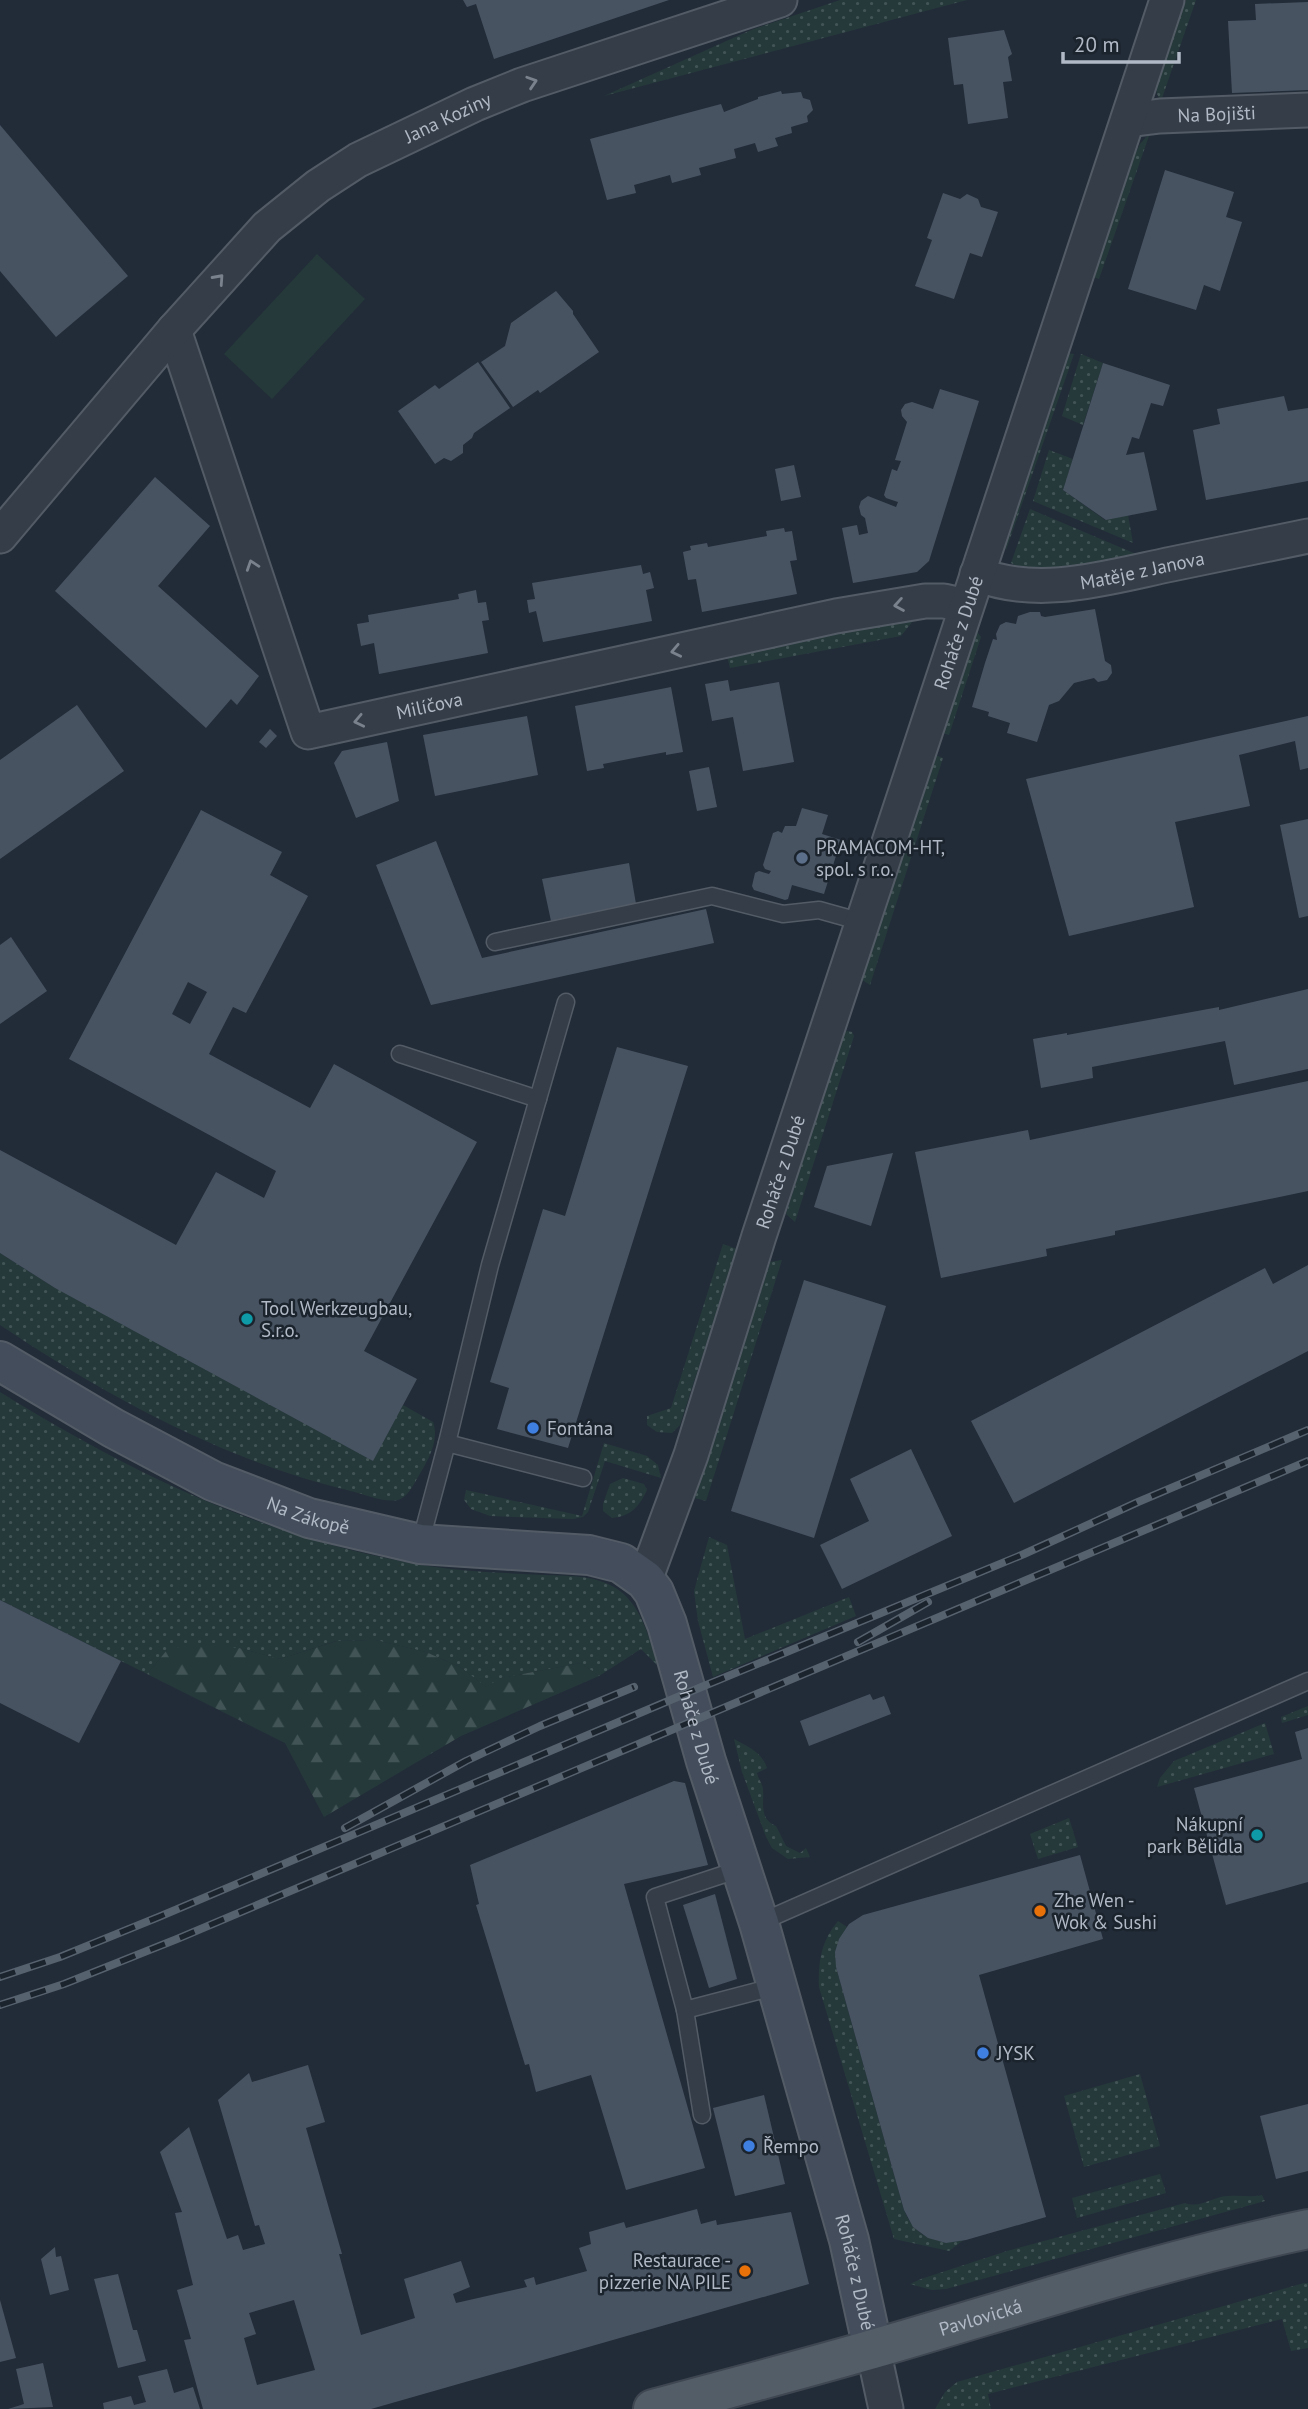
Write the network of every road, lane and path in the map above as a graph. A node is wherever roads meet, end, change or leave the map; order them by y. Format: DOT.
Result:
graph roads {
  1 [pos="780,0"];
  2 [pos="1167,0"];
  3 [pos="1308,110"];
  4 [pos="1128,120"];
  5 [pos="174,330"];
  6 [pos="0,536"];
  7 [pos="1308,536"];
  8 [pos="977,574"];
  9 [pos="967,606"];
  10 [pos="862,922"];
  11 [pos="495,942"];
  12 [pos="566,1003"];
  13 [pos="400,1054"];
  14 [pos="538,1099"];
  15 [pos="0,1361"];
  16 [pos="447,1443"];
  17 [pos="583,1478"];
  18 [pos="420,1544"];
  19 [pos="645,1580"];
  20 [pos="1308,1681"];
  21 [pos="740,1869"];
  22 [pos="759,1923"];
  23 [pos="778,1986"];
  24 [pos="685,2010"];
  25 [pos="702,2115"];
  26 [pos="1308,2229"];
  27 [pos="873,2349"];
  28 [pos="653,2409"];
  29 [pos="886,2409"];
  5 -- 1 [label="street, Jana Koziny, one-way"];
  2 -- 4 [label="street, Roháče z Dubé"];
  3 -- 4 [label="street, Na Bojišti"];
  4 -- 8 [label="street, Roháče z Dubé"];
  5 -- 6 [label="street, Jana Koziny"];
  9 -- 5 [label="street, Milíčova, one-way"];
  7 -- 8 [label="street, Matěje z Janova"];
  8 -- 9 [label="street, Roháče z Dubé"];
  9 -- 10 [label="street, Roháče z Dubé"];
  10 -- 11 [label="lane"];
  10 -- 19 [label="street, Roháče z Dubé"];
  12 -- 14 [label="lane"];
  13 -- 14 [label="lane"];
  14 -- 16 [label="lane"];
  15 -- 18 [label="street, Na Zákopě"];
  16 -- 17 [label="lane"];
  16 -- 18 [label="lane"];
  18 -- 19 [label="street, Na Zákopě"];
  19 -- 21 [label="street, Roháče z Dubé"];
  20 -- 22 [label="lane"];
  21 -- 22 [label="street, Roháče z Dubé"];
  21 -- 24 [label="lane"];
  22 -- 23 [label="street, Roháče z Dubé"];
  23 -- 24 [label="lane"];
  23 -- 27 [label="street, Roháče z Dubé"];
  24 -- 25 [label="lane"];
  26 -- 27 [label="main road, Pavlovická"];
  27 -- 28 [label="main road, Pavlovická"];
  27 -- 29 [label="street"];
}
